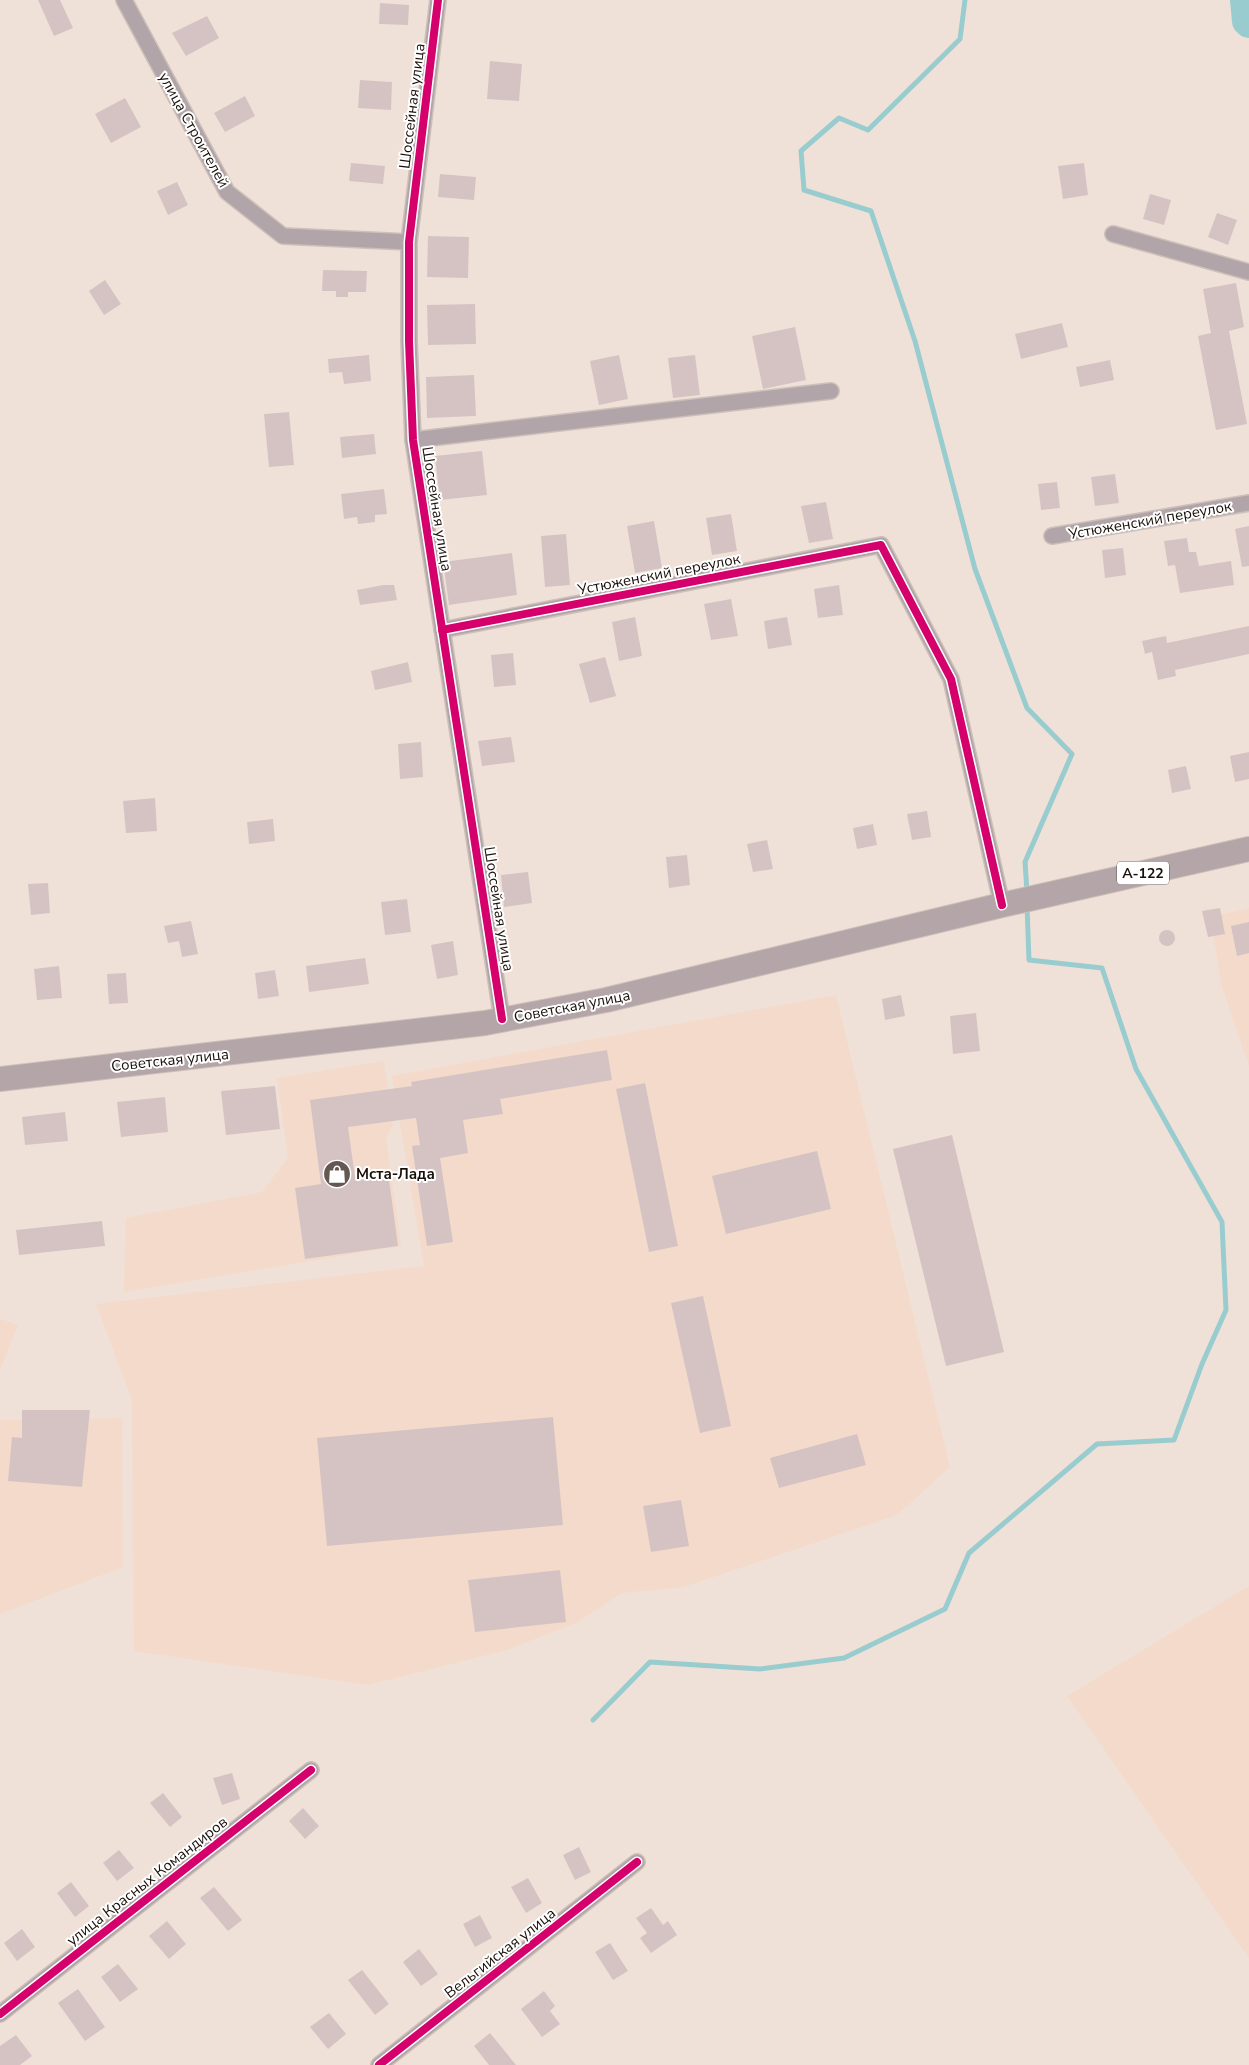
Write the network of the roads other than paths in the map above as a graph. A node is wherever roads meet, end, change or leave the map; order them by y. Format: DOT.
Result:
graph roads {
  1 [pos="124,0"];
  2 [pos="438,0"];
  3 [pos="1113,234"];
  4 [pos="409,242"];
  5 [pos="1249,272"];
  6 [pos="831,391"];
  7 [pos="412,440"];
  8 [pos="1249,503"];
  9 [pos="1052,536"];
  10 [pos="442,630"];
  11 [pos="1249,849"];
  12 [pos="1019,901"];
  13 [pos="502,1019"];
  14 [pos="0,1079"];
  15 [pos="311,1770"];
  16 [pos="638,1862"];
  17 [pos="0,2014"];
  18 [pos="378,2065"];
  1 -- 4 [label="street, улица Строителей"];
  2 -- 4 [label="street, Шоссейная улица"];
  3 -- 5 [label="street"];
  4 -- 7 [label="street, Шоссейная улица"];
  6 -- 7 [label="street"];
  7 -- 10 [label="street, Шоссейная улица"];
  8 -- 9 [label="street, Устюженский переулок"];
  10 -- 12 [label="street, Устюженский переулок"];
  10 -- 13 [label="street, Шоссейная улица"];
  11 -- 12 [label="main road, Советская улица / А-122"];
  12 -- 13 [label="main road, Советская улица"];
  13 -- 14 [label="main road, Советская улица"];
  15 -- 17 [label="street, улица Красных Командиров"];
  16 -- 18 [label="street, Вельгийская улица"];
}
